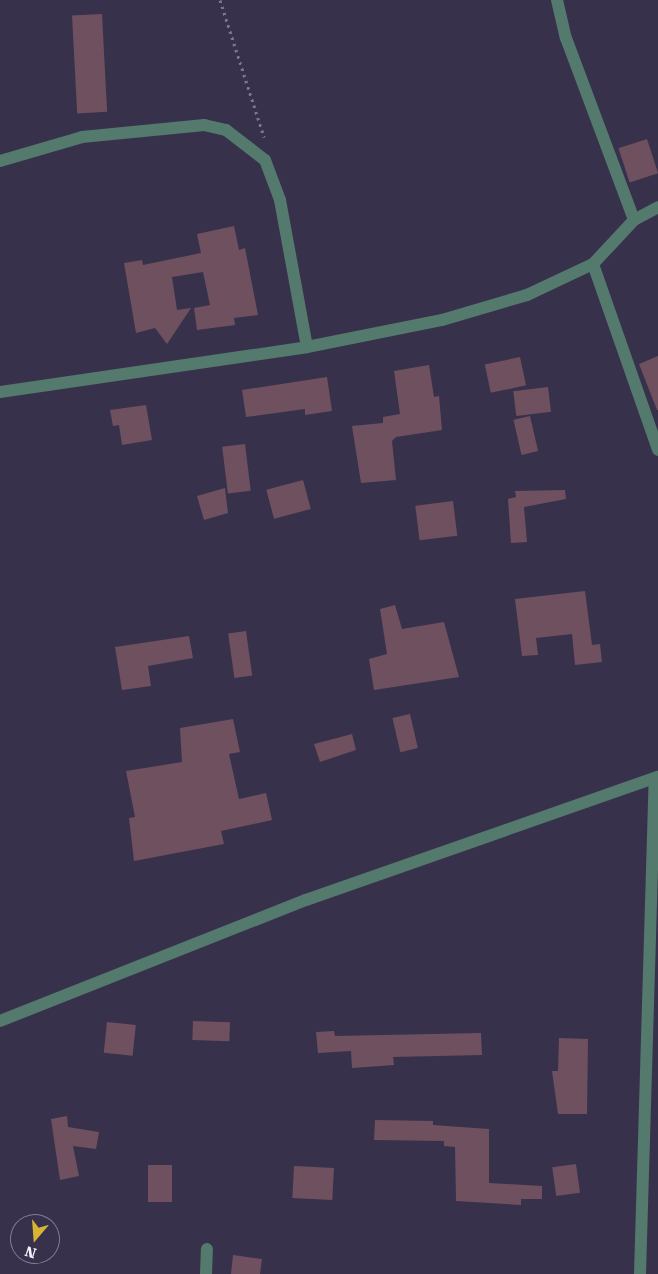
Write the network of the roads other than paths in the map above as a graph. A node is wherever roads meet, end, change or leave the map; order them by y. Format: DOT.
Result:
graph roads {
  1 [pos="557,0"];
  2 [pos="0,161"];
  3 [pos="658,207"];
  4 [pos="634,220"];
  5 [pos="593,264"];
  6 [pos="307,347"];
  7 [pos="0,392"];
  8 [pos="658,450"];
  9 [pos="656,778"];
  10 [pos="0,1021"];
  11 [pos="207,1249"];
  12 [pos="206,1274"];
  13 [pos="640,1274"];
  1 -- 4 [label="street"];
  2 -- 6 [label="street"];
  3 -- 4 [label="street"];
  4 -- 5 [label="street"];
  5 -- 6 [label="street"];
  5 -- 8 [label="street"];
  6 -- 7 [label="street"];
  9 -- 10 [label="street"];
  9 -- 13 [label="street"];
  11 -- 12 [label="street"];
}
